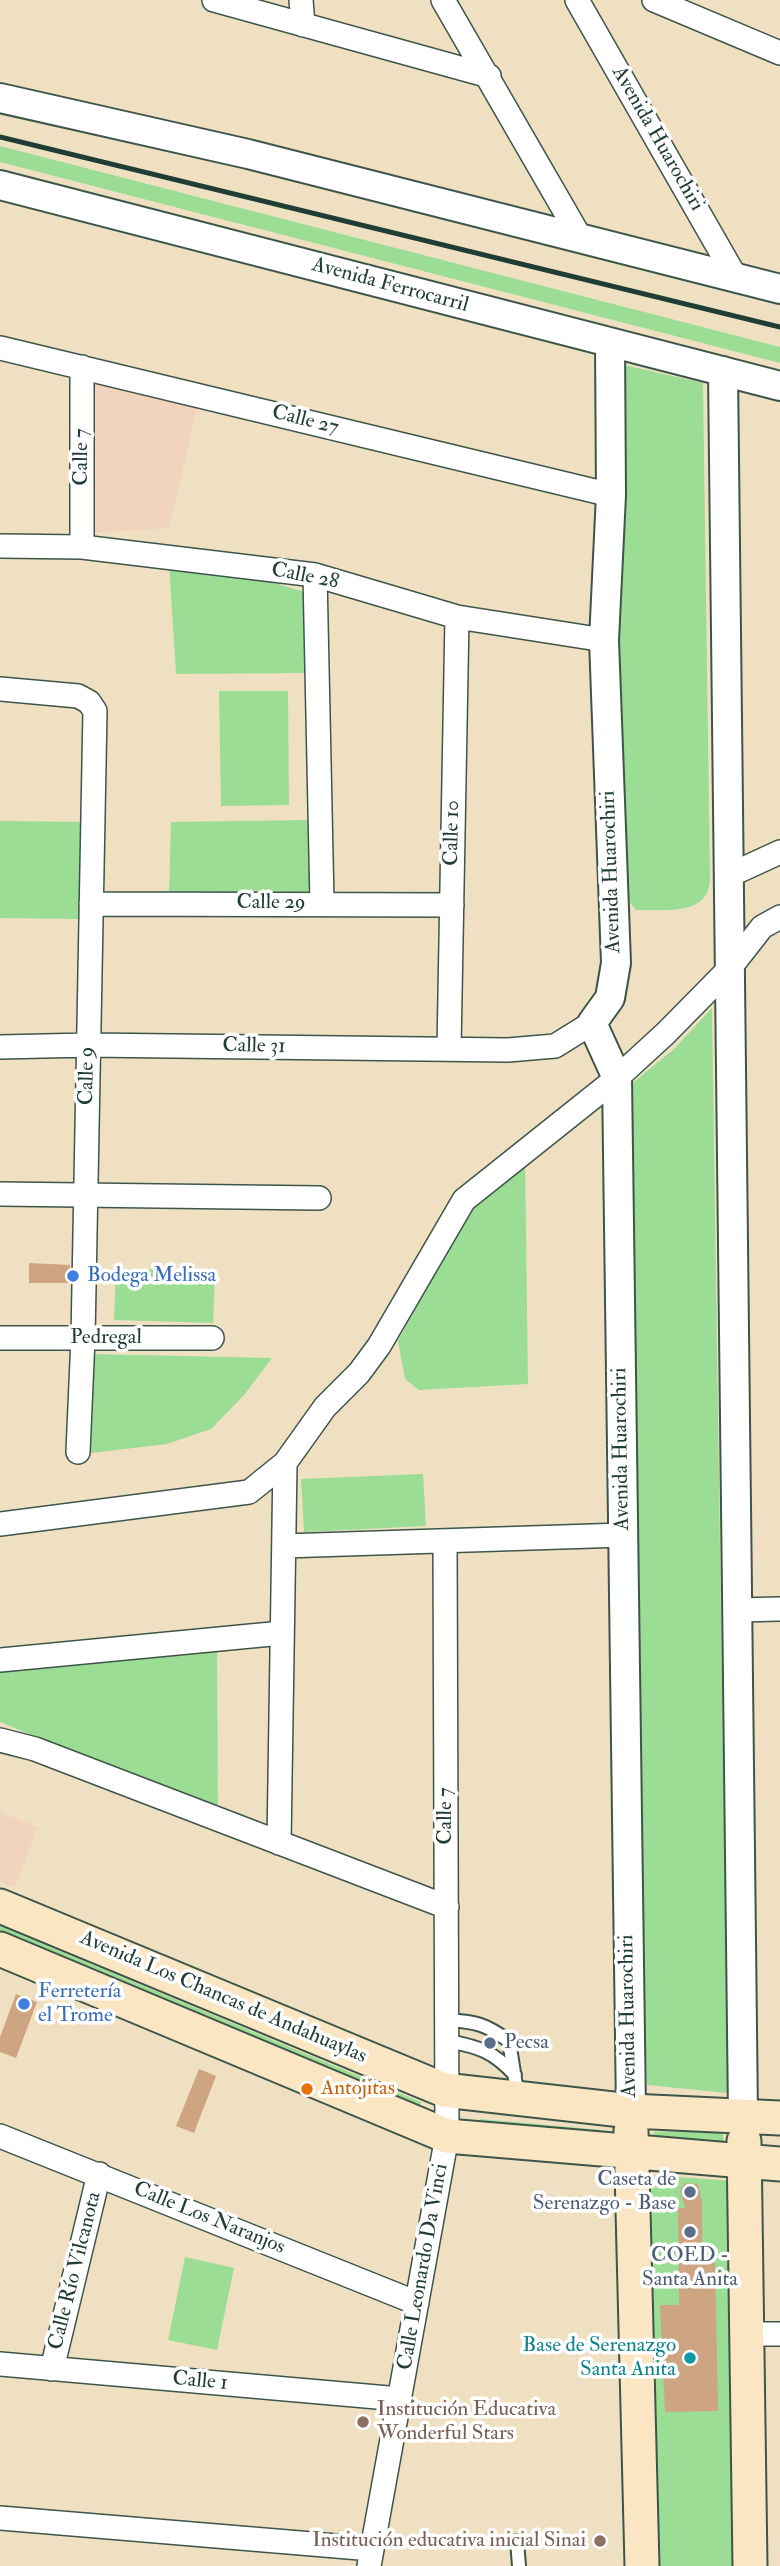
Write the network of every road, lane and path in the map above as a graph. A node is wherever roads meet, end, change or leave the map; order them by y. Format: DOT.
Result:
graph roads {
  1 [pos="214,0"];
  2 [pos="301,0"];
  3 [pos="443,0"];
  4 [pos="577,0"];
  5 [pos="654,0"];
  6 [pos="303,25"];
  7 [pos="780,53"];
  8 [pos="489,76"];
  9 [pos="0,98"];
  10 [pos="0,185"];
  11 [pos="581,239"];
  12 [pos="736,278"];
  13 [pos="780,289"];
  14 [pos="610,343"];
  15 [pos="0,348"];
  16 [pos="82,367"];
  17 [pos="723,371"];
  18 [pos="780,386"];
  19 [pos="611,495"];
  20 [pos="0,546"];
  21 [pos="82,547"];
  22 [pos="315,575"];
  23 [pos="457,617"];
  24 [pos="604,640"];
  25 [pos="0,689"];
  26 [pos="780,852"];
  27 [pos="730,875"];
  28 [pos="321,903"];
  29 [pos="91,904"];
  30 [pos="452,905"];
  31 [pos="780,917"];
  32 [pos="730,968"];
  33 [pos="592,1023"];
  34 [pos="88,1045"];
  35 [pos="0,1047"];
  36 [pos="449,1049"];
  37 [pos="617,1078"];
  38 [pos="0,1194"];
  39 [pos="85,1195"];
  40 [pos="319,1198"];
  41 [pos="0,1338"];
  42 [pos="83,1338"];
  43 [pos="212,1338"];
  44 [pos="78,1452"];
  45 [pos="285,1463"];
  46 [pos="0,1524"];
  47 [pos="623,1535"];
  48 [pos="445,1541"];
  49 [pos="284,1546"];
  50 [pos="780,1609"];
  51 [pos="737,1610"];
  52 [pos="282,1633"];
  53 [pos="0,1660"];
  54 [pos="0,1740"];
  55 [pos="279,1843"];
  56 [pos="0,1906"];
  57 [pos="447,1907"];
  58 [pos="0,1950"];
  59 [pos="448,2030"];
  60 [pos="516,2087"];
  61 [pos="448,2091"];
  62 [pos="631,2111"];
  63 [pos="743,2116"];
  64 [pos="780,2118"];
  65 [pos="0,2136"];
  66 [pos="447,2136"];
  67 [pos="632,2152"];
  68 [pos="744,2162"];
  69 [pos="780,2164"];
  70 [pos="99,2174"];
  71 [pos="417,2302"];
  72 [pos="747,2334"];
  73 [pos="780,2334"];
  74 [pos="0,2364"];
  75 [pos="52,2369"];
  76 [pos="400,2399"];
  77 [pos="0,2518"];
  78 [pos="517,2541"];
  79 [pos="370,2558"];
  80 [pos="519,2566"];
  81 [pos="642,2566"];
  82 [pos="750,2566"];
  1 -- 6 [label="street"];
  2 -- 6 [label="street"];
  3 -- 8 [label="street"];
  4 -- 12 [label="street, Avenida Huarochiri"];
  5 -- 7 [label="street"];
  6 -- 8 [label="street"];
  8 -- 11 [label="street"];
  9 -- 11 [label="street"];
  10 -- 14 [label="street, Avenida Ferrocarril"];
  11 -- 12 [label="street"];
  12 -- 13 [label="street"];
  14 -- 17 [label="street, Avenida Ferrocarril"];
  14 -- 19 [label="street, Avenida Huarochiri"];
  15 -- 16 [label="street, Calle 27"];
  16 -- 19 [label="street, Calle 27"];
  16 -- 21 [label="street, Calle 7"];
  17 -- 18 [label="street, Avenida Ferrocarril"];
  17 -- 27 [label="street"];
  19 -- 24 [label="street, Avenida Huarochiri"];
  20 -- 21 [label="street, Calle 28"];
  21 -- 22 [label="street, Calle 28"];
  22 -- 23 [label="street, Calle 28"];
  22 -- 28 [label="street"];
  23 -- 24 [label="street, Calle 28"];
  23 -- 30 [label="street, Calle 10"];
  24 -- 33 [label="street, Avenida Huarochiri"];
  25 -- 29 [label="street, Calle 9"];
  26 -- 27 [label="street"];
  27 -- 32 [label="street"];
  28 -- 29 [label="street, Calle 29"];
  28 -- 30 [label="street, Calle 29"];
  29 -- 34 [label="street, Calle 9"];
  30 -- 36 [label="street, Calle 10"];
  31 -- 32 [label="street"];
  32 -- 37 [label="street"];
  32 -- 51 [label="street"];
  33 -- 36 [label="street, Calle 31"];
  33 -- 37 [label="street, Avenida Huarochiri"];
  34 -- 35 [label="street, Calle 31"];
  34 -- 36 [label="street, Calle 31"];
  34 -- 39 [label="street, Calle 9"];
  37 -- 45 [label="street"];
  37 -- 47 [label="street, Avenida Huarochiri"];
  38 -- 39 [label="street"];
  39 -- 40 [label="street"];
  39 -- 42 [label="street, Calle 9"];
  41 -- 42 [label="street, Pedregal"];
  42 -- 43 [label="street, Pedregal"];
  42 -- 44 [label="street, Calle 9"];
  45 -- 46 [label="street"];
  45 -- 49 [label="street"];
  47 -- 48 [label="street"];
  47 -- 62 [label="street, Avenida Huarochiri"];
  48 -- 49 [label="street"];
  48 -- 57 [label="street, Calle 7"];
  49 -- 52 [label="street"];
  50 -- 51 [label="street"];
  51 -- 63 [label="street"];
  52 -- 53 [label="street"];
  52 -- 55 [label="street"];
  54 -- 55 [label="street"];
  55 -- 57 [label="street"];
  56 -- 61 [label="main road, Avenida Los Chancas de Andahuaylas"];
  57 -- 59 [label="street, Calle 7"];
  58 -- 66 [label="main road, Avenida Los Chancas de Andahuaylas"];
  59 -- 60 [label="lane"];
  59 -- 60 [label="lane"];
  59 -- 61 [label="street, Calle 7"];
  60 -- 61 [label="main road, Avenida Los Chancas de Andahuaylas"];
  60 -- 62 [label="main road, Avenida Los Chancas de Andahuaylas"];
  61 -- 66 [label="street, Calle Leonardo Da Vinci"];
  62 -- 63 [label="main road, Avenida Los Chancas de Andahuaylas"];
  62 -- 67 [label="main road, Avenida Huarochiri"];
  63 -- 64 [label="main road, Avenida Los Chancas de Andahuaylas"];
  63 -- 68 [label="main road"];
  65 -- 70 [label="street, Calle Los Naranjos"];
  66 -- 67 [label="main road, Avenida Los Chancas de Andahuaylas"];
  66 -- 71 [label="street, Calle Leonardo Da Vinci"];
  67 -- 68 [label="main road, Avenida Los Chancas de Andahuaylas"];
  67 -- 81 [label="main road, Avenida Huarochiri"];
  68 -- 69 [label="main road, Avenida Los Chancas de Andahuaylas"];
  68 -- 72 [label="main road"];
  70 -- 71 [label="street, Calle Los Naranjos"];
  70 -- 75 [label="street, Calle Río Vilcanota"];
  71 -- 76 [label="street, Calle Leonardo Da Vinci"];
  72 -- 73 [label="street"];
  72 -- 82 [label="main road"];
  74 -- 75 [label="street, Calle 1"];
  75 -- 76 [label="street, Calle 1"];
  76 -- 79 [label="street, Calle Leonardo Da Vinci"];
  77 -- 79 [label="street"];
  78 -- 80 [label="lane"];
}
